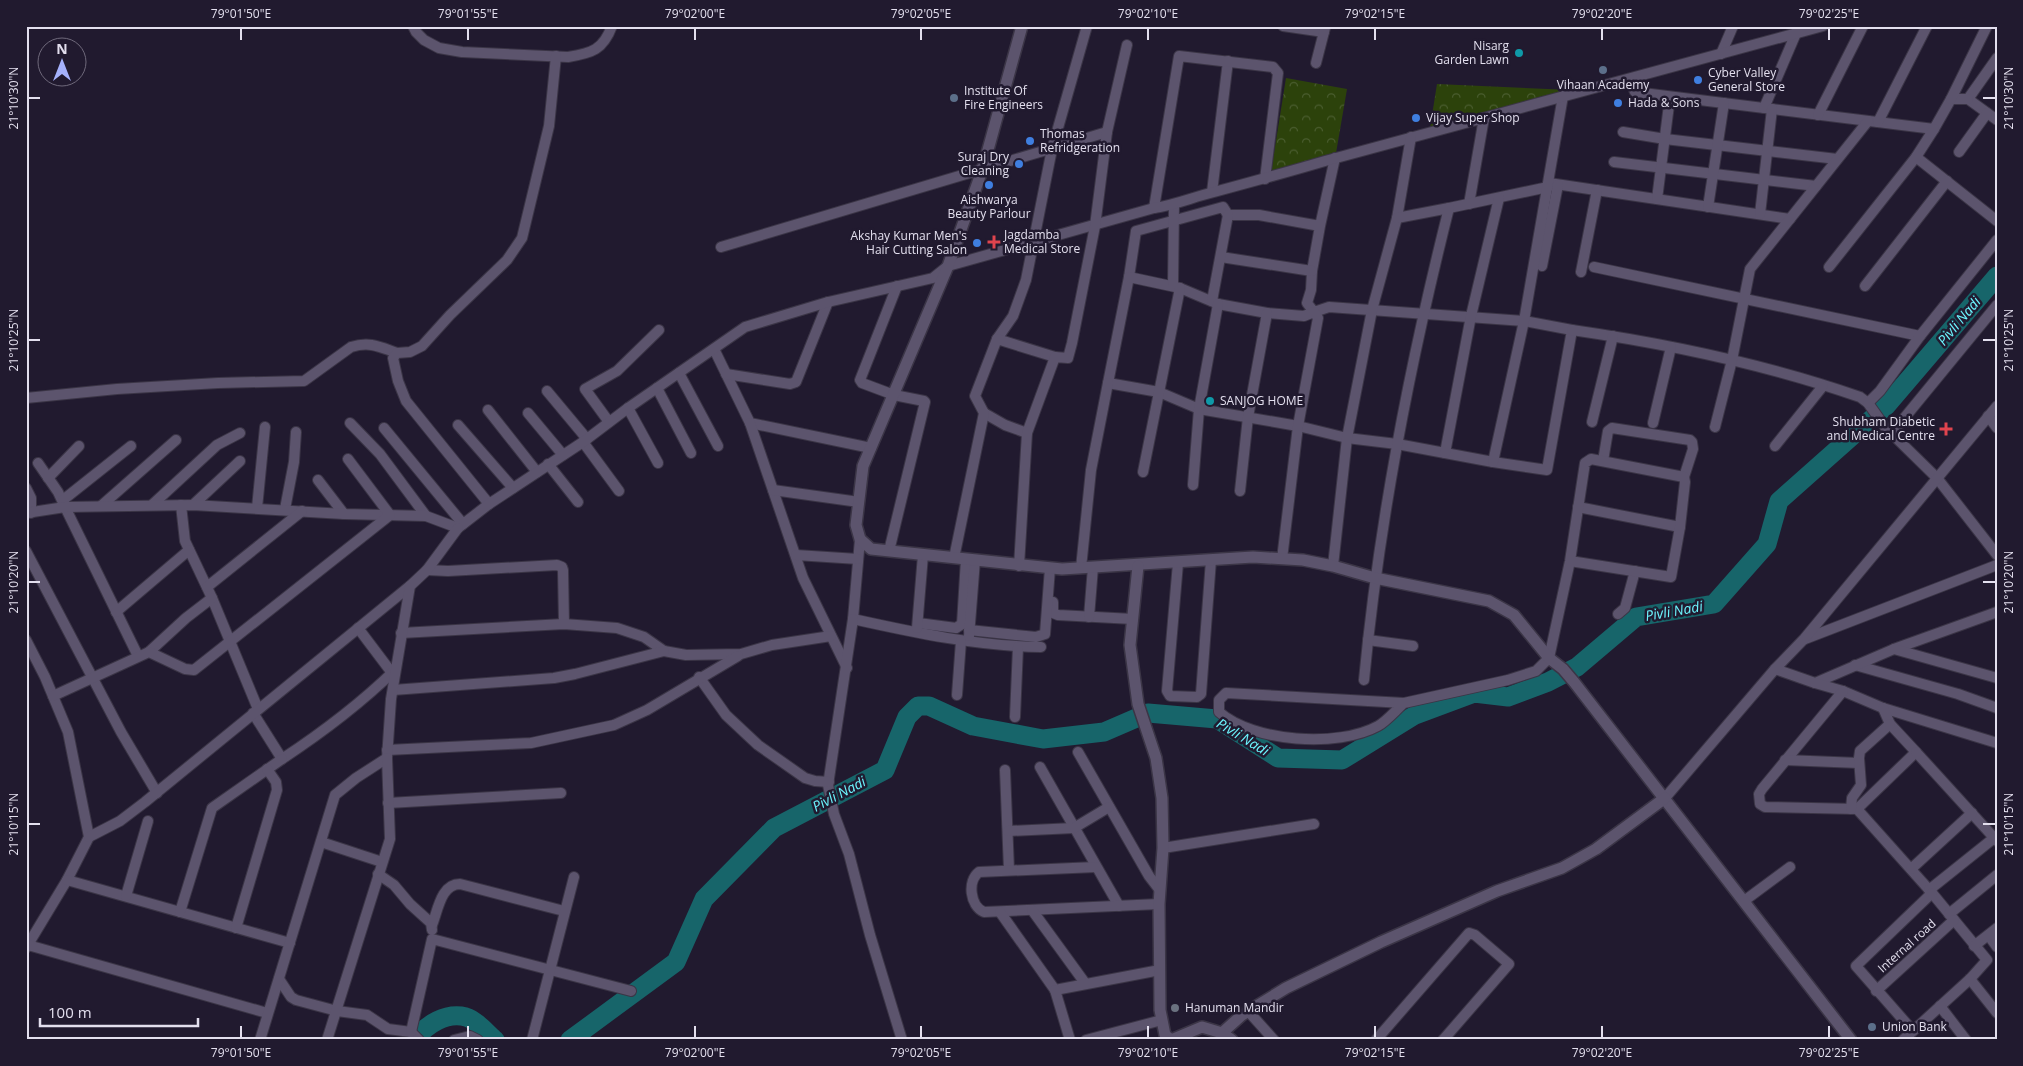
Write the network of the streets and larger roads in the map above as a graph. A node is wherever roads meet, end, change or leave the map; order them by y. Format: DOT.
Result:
graph roads {
  1 [pos="413,26"];
  2 [pos="612,26"];
  3 [pos="1022,26"];
  4 [pos="1087,26"];
  5 [pos="1283,26"];
  6 [pos="1733,26"];
  7 [pos="1823,26"];
  8 [pos="1863,26"];
  9 [pos="1927,26"];
  10 [pos="1987,26"];
  11 [pos="1325,29"];
  12 [pos="1797,30"];
  13 [pos="1127,45"];
  14 [pos="1721,54"];
  15 [pos="556,56"];
  16 [pos="1997,58"];
  17 [pos="1228,61"];
  18 [pos="1316,63"];
  19 [pos="1629,79"];
  20 [pos="1563,96"];
  21 [pos="1670,96"];
  22 [pos="1951,99"];
  23 [pos="1968,100"];
  24 [pos="1724,103"];
  25 [pos="1768,109"];
  26 [pos="1987,113"];
  27 [pos="1818,115"];
  28 [pos="1484,118"];
  29 [pos="1997,120"];
  30 [pos="1873,122"];
  31 [pos="1934,129"];
  32 [pos="1107,132"];
  33 [pos="1623,132"];
  34 [pos="1412,137"];
  35 [pos="1665,139"];
  36 [pos="1717,145"];
  37 [pos="1052,149"];
  38 [pos="1767,151"];
  39 [pos="1960,152"];
  40 [pos="1916,157"];
  41 [pos="1335,158"];
  42 [pos="1838,159"];
  43 [pos="1614,162"];
  44 [pos="982,168"];
  45 [pos="1661,168"];
  46 [pos="1713,174"];
  47 [pos="1265,179"];
  48 [pos="1764,181"];
  49 [pos="1947,181"];
  50 [pos="1552,185"];
  51 [pos="1816,186"];
  52 [pos="1598,190"];
  53 [pos="1216,191"];
  54 [pos="1499,198"];
  55 [pos="1657,199"];
  56 [pos="1469,204"];
  57 [pos="1174,205"];
  58 [pos="1708,207"];
  59 [pos="1154,208"];
  60 [pos="1449,208"];
  61 [pos="1226,211"];
  62 [pos="1760,214"];
  63 [pos="1397,218"];
  64 [pos="1790,219"];
  65 [pos="1175,220"];
  66 [pos="1997,221"];
  67 [pos="1095,226"];
  68 [pos="1320,226"];
  69 [pos="1997,240"];
  70 [pos="1034,243"];
  71 [pos="721,247"];
  72 [pos="1221,257"];
  73 [pos="948,266"];
  74 [pos="1542,266"];
  75 [pos="1594,268"];
  76 [pos="1829,268"];
  77 [pos="1312,271"];
  78 [pos="1581,272"];
  79 [pos="1129,277"];
  80 [pos="897,286"];
  81 [pos="1865,286"];
  82 [pos="1177,287"];
  83 [pos="1745,298"];
  84 [pos="828,302"];
  85 [pos="1215,302"];
  86 [pos="1997,305"];
  87 [pos="1372,310"];
  88 [pos="1314,312"];
  89 [pos="1267,313"];
  90 [pos="1422,313"];
  91 [pos="1471,316"];
  92 [pos="1524,321"];
  93 [pos="659,330"];
  94 [pos="1572,330"];
  95 [pos="1613,336"];
  96 [pos="1920,336"];
  97 [pos="997,338"];
  98 [pos="1671,347"];
  99 [pos="714,349"];
  100 [pos="397,353"];
  101 [pos="1055,357"];
  102 [pos="1732,360"];
  103 [pos="679,373"];
  104 [pos="726,374"];
  105 [pos="1108,383"];
  106 [pos="1823,386"];
  107 [pos="657,388"];
  108 [pos="547,391"];
  109 [pos="1159,392"];
  110 [pos="894,395"];
  111 [pos="26,398"];
  112 [pos="1997,406"];
  113 [pos="628,408"];
  114 [pos="1870,408"];
  115 [pos="1199,409"];
  116 [pos="488,410"];
  117 [pos="528,413"];
  118 [pos="984,413"];
  119 [pos="1988,416"];
  120 [pos="1248,417"];
  121 [pos="609,422"];
  122 [pos="1592,422"];
  123 [pos="350,423"];
  124 [pos="750,423"];
  125 [pos="1653,424"];
  126 [pos="458,425"];
  127 [pos="1298,426"];
  128 [pos="265,427"];
  129 [pos="1715,427"];
  130 [pos="384,428"];
  131 [pos="1997,428"];
  132 [pos="1888,430"];
  133 [pos="296,432"];
  134 [pos="1027,432"];
  135 [pos="240,433"];
  136 [pos="1347,438"];
  137 [pos="176,440"];
  138 [pos="585,440"];
  139 [pos="1397,444"];
  140 [pos="79,446"];
  141 [pos="131,446"];
  142 [pos="718,446"];
  143 [pos="1776,446"];
  144 [pos="871,448"];
  145 [pos="691,452"];
  146 [pos="1445,453"];
  147 [pos="562,455"];
  148 [pos="348,459"];
  149 [pos="240,461"];
  150 [pos="1603,461"];
  151 [pos="1493,462"];
  152 [pos="38,463"];
  153 [pos="658,463"];
  154 [pos="548,464"];
  155 [pos="537,472"];
  156 [pos="1143,472"];
  157 [pos="1684,477"];
  158 [pos="48,478"];
  159 [pos="1937,478"];
  160 [pos="318,480"];
  161 [pos="1193,485"];
  162 [pos="26,488"];
  163 [pos="513,488"];
  164 [pos="773,490"];
  165 [pos="619,491"];
  166 [pos="1240,491"];
  167 [pos="578,502"];
  168 [pos="859,502"];
  169 [pos="64,504"];
  170 [pos="489,504"];
  171 [pos="152,505"];
  172 [pos="181,505"];
  173 [pos="101,506"];
  174 [pos="194,506"];
  175 [pos="1578,506"];
  176 [pos="257,508"];
  177 [pos="285,509"];
  178 [pos="302,511"];
  179 [pos="28,513"];
  180 [pos="344,514"];
  181 [pos="390,515"];
  182 [pos="426,516"];
  183 [pos="461,526"];
  184 [pos="1680,527"];
  185 [pos="860,539"];
  186 [pos="189,550"];
  187 [pos="889,551"];
  188 [pos="26,552"];
  189 [pos="796,555"];
  190 [pos="923,555"];
  191 [pos="1997,555"];
  192 [pos="954,558"];
  193 [pos="858,559"];
  194 [pos="970,559"];
  195 [pos="1282,559"];
  196 [pos="1212,560"];
  197 [pos="1570,561"];
  198 [pos="1178,563"];
  199 [pos="1997,565"];
  200 [pos="1019,566"];
  201 [pos="1138,566"];
  202 [pos="1333,566"];
  203 [pos="1053,568"];
  204 [pos="1087,568"];
  205 [pos="427,570"];
  206 [pos="1635,572"];
  207 [pos="1375,578"];
  208 [pos="410,586"];
  209 [pos="206,587"];
  210 [pos="212,598"];
  211 [pos="116,612"];
  212 [pos="1997,612"];
  213 [pos="1618,614"];
  214 [pos="1089,617"];
  215 [pos="853,619"];
  216 [pos="1133,619"];
  217 [pos="564,624"];
  218 [pos="358,628"];
  219 [pos="917,628"];
  220 [pos="970,630"];
  221 [pos="401,633"];
  222 [pos="831,636"];
  223 [pos="1804,639"];
  224 [pos="26,640"];
  225 [pos="1368,640"];
  226 [pos="965,641"];
  227 [pos="229,642"];
  228 [pos="1413,646"];
  229 [pos="1018,647"];
  230 [pos="1042,647"];
  231 [pos="1894,650"];
  232 [pos="664,651"];
  233 [pos="149,652"];
  234 [pos="741,654"];
  235 [pos="138,656"];
  236 [pos="1549,658"];
  237 [pos="1855,666"];
  238 [pos="847,668"];
  239 [pos="1775,669"];
  240 [pos="394,672"];
  241 [pos="699,677"];
  242 [pos="93,678"];
  243 [pos="1997,678"];
  244 [pos="1364,680"];
  245 [pos="1815,683"];
  246 [pos="392,690"];
  247 [pos="1843,691"];
  248 [pos="957,694"];
  249 [pos="53,696"];
  250 [pos="1404,703"];
  251 [pos="1883,708"];
  252 [pos="1997,708"];
  253 [pos="256,711"];
  254 [pos="1015,717"];
  255 [pos="1890,724"];
  256 [pos="1997,743"];
  257 [pos="1078,752"];
  258 [pos="1916,752"];
  259 [pos="387,754"];
  260 [pos="282,759"];
  261 [pos="1785,760"];
  262 [pos="1859,764"];
  263 [pos="1040,767"];
  264 [pos="267,769"];
  265 [pos="1005,770"];
  266 [pos="829,783"];
  267 [pos="157,793"];
  268 [pos="561,793"];
  269 [pos="1665,798"];
  270 [pos="388,803"];
  271 [pos="1109,807"];
  272 [pos="1854,809"];
  273 [pos="1972,813"];
  274 [pos="148,821"];
  275 [pos="1314,824"];
  276 [pos="1074,828"];
  277 [pos="1008,831"];
  278 [pos="89,837"];
  279 [pos="1995,840"];
  280 [pos="320,842"];
  281 [pos="1163,848"];
  282 [pos="382,862"];
  283 [pos="1096,867"];
  284 [pos="1790,867"];
  285 [pos="1911,869"];
  286 [pos="1010,870"];
  287 [pos="378,874"];
  288 [pos="1997,875"];
  289 [pos="574,877"];
  290 [pos="67,880"];
  291 [pos="1159,889"];
  292 [pos="1931,891"];
  293 [pos="126,896"];
  294 [pos="1744,901"];
  295 [pos="1159,904"];
  296 [pos="1119,906"];
  297 [pos="1032,910"];
  298 [pos="564,911"];
  299 [pos="180,912"];
  300 [pos="1000,912"];
  301 [pos="1952,917"];
  302 [pos="432,925"];
  303 [pos="236,928"];
  304 [pos="1997,928"];
  305 [pos="1988,936"];
  306 [pos="432,939"];
  307 [pos="290,943"];
  308 [pos="27,946"];
  309 [pos="1974,946"];
  310 [pos="1997,947"];
  311 [pos="549,970"];
  312 [pos="1160,970"];
  313 [pos="278,979"];
  314 [pos="1970,979"];
  315 [pos="1085,983"];
  316 [pos="1055,990"];
  317 [pos="631,991"];
  318 [pos="1876,991"];
  319 [pos="1940,1006"];
  320 [pos="337,1010"];
  321 [pos="1248,1011"];
  322 [pos="267,1013"];
  323 [pos="1997,1013"];
  324 [pos="1162,1020"];
  325 [pos="1913,1031"];
  326 [pos="1222,1033"];
  327 [pos="416,1036"];
  328 [pos="260,1040"];
  329 [pos="327,1040"];
  330 [pos="454,1040"];
  331 [pos="478,1040"];
  332 [pos="532,1040"];
  333 [pos="902,1040"];
  334 [pos="1070,1040"];
  335 [pos="1086,1040"];
  336 [pos="1171,1040"];
  337 [pos="1232,1040"];
  338 [pos="1274,1040"];
  339 [pos="1376,1040"];
  340 [pos="1443,1040"];
  341 [pos="1852,1040"];
  342 [pos="1903,1040"];
  343 [pos="1966,1040"];
  1 -- 15 [label="street"];
  2 -- 15 [label="street"];
  3 -- 44 [label="street"];
  4 -- 37 [label="street"];
  5 -- 11 [label="street"];
  6 -- 14 [label="street"];
  7 -- 12 [label="street"];
  8 -- 27 [label="street"];
  9 -- 30 [label="street"];
  10 -- 22 [label="street"];
  11 -- 18 [label="street"];
  12 -- 14 [label="street"];
  12 -- 25 [label="street"];
  13 -- 32 [label="street"];
  14 -- 19 [label="street"];
  15 -- 100 [label="street"];
  16 -- 23 [label="street"];
  17 -- 47 [label="street"];
  17 -- 53 [label="street"];
  17 -- 59 [label="street"];
  19 -- 20 [label="street"];
  19 -- 21 [label="street"];
  20 -- 28 [label="street"];
  20 -- 50 [label="street"];
  21 -- 24 [label="street"];
  21 -- 35 [label="street"];
  22 -- 23 [label="street"];
  22 -- 31 [label="street"];
  23 -- 26 [label="street"];
  24 -- 25 [label="street"];
  24 -- 36 [label="street"];
  25 -- 27 [label="street"];
  25 -- 38 [label="street"];
  26 -- 29 [label="street"];
  26 -- 39 [label="street"];
  27 -- 30 [label="street"];
  28 -- 34 [label="street"];
  28 -- 56 [label="street"];
  30 -- 31 [label="street"];
  30 -- 42 [label="street"];
  31 -- 40 [label="street"];
  32 -- 37 [label="street"];
  32 -- 67 [label="street"];
  33 -- 35 [label="street"];
  34 -- 41 [label="street"];
  34 -- 63 [label="street"];
  35 -- 36 [label="street"];
  35 -- 45 [label="street"];
  36 -- 38 [label="street"];
  36 -- 46 [label="street"];
  37 -- 44 [label="street"];
  37 -- 70 [label="street"];
  38 -- 42 [label="street"];
  38 -- 48 [label="street"];
  40 -- 49 [label="street"];
  40 -- 76 [label="street"];
  41 -- 47 [label="street"];
  41 -- 68 [label="street"];
  42 -- 51 [label="street"];
  43 -- 45 [label="street"];
  44 -- 71 [label="street"];
  44 -- 73 [label="street"];
  45 -- 46 [label="street"];
  45 -- 55 [label="street"];
  46 -- 48 [label="street"];
  46 -- 58 [label="street"];
  47 -- 53 [label="street"];
  48 -- 51 [label="street"];
  48 -- 62 [label="street"];
  49 -- 66 [label="street"];
  49 -- 81 [label="street"];
  50 -- 52 [label="street"];
  50 -- 54 [label="street"];
  50 -- 74 [label="street"];
  50 -- 92 [label="street"];
  51 -- 64 [label="street"];
  52 -- 55 [label="street"];
  52 -- 78 [label="street"];
  53 -- 57 [label="street"];
  53 -- 61 [label="street"];
  54 -- 56 [label="street"];
  54 -- 91 [label="street"];
  55 -- 58 [label="street"];
  56 -- 60 [label="street"];
  57 -- 59 [label="street"];
  57 -- 65 [label="street"];
  58 -- 62 [label="street"];
  59 -- 67 [label="street"];
  60 -- 63 [label="street"];
  60 -- 90 [label="street"];
  61 -- 65 [label="street"];
  61 -- 68 [label="street"];
  61 -- 72 [label="street"];
  62 -- 64 [label="street"];
  63 -- 87 [label="street"];
  64 -- 83 [label="street"];
  65 -- 79 [label="street"];
  65 -- 82 [label="street"];
  67 -- 70 [label="street"];
  67 -- 101 [label="street"];
  68 -- 77 [label="street"];
  69 -- 96 [label="street"];
  70 -- 73 [label="street"];
  70 -- 97 [label="street"];
  72 -- 77 [label="street"];
  72 -- 85 [label="street"];
  73 -- 80 [label="street"];
  73 -- 110 [label="street"];
  75 -- 83 [label="street"];
  77 -- 88 [label="street"];
  79 -- 82 [label="street"];
  79 -- 105 [label="street"];
  80 -- 84 [label="street"];
  80 -- 110 [label="street"];
  82 -- 85 [label="street"];
  82 -- 109 [label="street"];
  83 -- 96 [label="street"];
  83 -- 102 [label="street"];
  84 -- 99 [label="street"];
  84 -- 104 [label="street"];
  85 -- 89 [label="street"];
  85 -- 115 [label="street"];
  86 -- 132 [label="street"];
  87 -- 88 [label="street"];
  87 -- 90 [label="street"];
  87 -- 136 [label="street"];
  88 -- 89 [label="street"];
  88 -- 127 [label="street"];
  89 -- 120 [label="street"];
  90 -- 91 [label="street"];
  90 -- 139 [label="street"];
  91 -- 92 [label="street"];
  91 -- 146 [label="street"];
  92 -- 94 [label="street"];
  92 -- 151 [label="street"];
  93 -- 121 [label="street"];
  94 -- 95 [label="street"];
  94 -- 151 [label="street"];
  95 -- 98 [label="street"];
  95 -- 122 [label="street"];
  96 -- 114 [label="street"];
  97 -- 101 [label="street"];
  97 -- 118 [label="street"];
  98 -- 102 [label="street"];
  98 -- 125 [label="street"];
  99 -- 103 [label="street"];
  99 -- 104 [label="street"];
  100 -- 111 [label="street"];
  100 -- 170 [label="street"];
  101 -- 134 [label="street"];
  102 -- 106 [label="street"];
  102 -- 129 [label="street"];
  103 -- 107 [label="street"];
  103 -- 142 [label="street"];
  104 -- 124 [label="street"];
  105 -- 109 [label="street"];
  105 -- 204 [label="street"];
  106 -- 114 [label="street"];
  106 -- 143 [label="street"];
  107 -- 113 [label="street"];
  107 -- 145 [label="street"];
  108 -- 138 [label="street"];
  109 -- 115 [label="street"];
  109 -- 156 [label="street"];
  110 -- 144 [label="street"];
  110 -- 187 [label="street"];
  112 -- 119 [label="street"];
  113 -- 121 [label="street"];
  113 -- 153 [label="street"];
  114 -- 132 [label="street"];
  115 -- 120 [label="street"];
  115 -- 161 [label="street"];
  116 -- 155 [label="street"];
  117 -- 147 [label="street"];
  118 -- 134 [label="street"];
  118 -- 192 [label="street"];
  119 -- 131 [label="street"];
  119 -- 159 [label="street"];
  120 -- 127 [label="street"];
  120 -- 166 [label="street"];
  121 -- 138 [label="street"];
  123 -- 182 [label="street"];
  124 -- 144 [label="street"];
  124 -- 164 [label="street"];
  126 -- 163 [label="street"];
  127 -- 136 [label="street"];
  127 -- 195 [label="street"];
  128 -- 176 [label="street"];
  130 -- 183 [label="street"];
  132 -- 159 [label="street"];
  133 -- 177 [label="street"];
  134 -- 200 [label="street"];
  135 -- 171 [label="street"];
  136 -- 139 [label="street"];
  136 -- 202 [label="street"];
  137 -- 173 [label="street"];
  138 -- 147 [label="street"];
  138 -- 165 [label="street"];
  139 -- 146 [label="street"];
  139 -- 207 [label="street"];
  140 -- 158 [label="street"];
  141 -- 169 [label="street"];
  144 -- 168 [label="street"];
  146 -- 151 [label="street"];
  147 -- 154 [label="street"];
  148 -- 181 [label="street"];
  149 -- 174 [label="street"];
  150 -- 157 [label="street"];
  150 -- 157 [label="street"];
  150 -- 175 [label="street"];
  152 -- 158 [label="street"];
  154 -- 155 [label="street"];
  154 -- 167 [label="street"];
  155 -- 163 [label="street"];
  157 -- 184 [label="street"];
  158 -- 169 [label="street"];
  159 -- 191 [label="street"];
  159 -- 223 [label="street"];
  160 -- 180 [label="street"];
  162 -- 179 [label="street"];
  163 -- 170 [label="street"];
  164 -- 168 [label="street"];
  164 -- 189 [label="street"];
  168 -- 185 [label="street"];
  169 -- 173 [label="street"];
  169 -- 179 [label="street"];
  169 -- 211 [label="street"];
  170 -- 183 [label="street"];
  171 -- 172 [label="street"];
  171 -- 173 [label="street"];
  172 -- 174 [label="street"];
  172 -- 186 [label="street"];
  174 -- 176 [label="street"];
  175 -- 184 [label="street"];
  175 -- 197 [label="street"];
  176 -- 177 [label="street"];
  177 -- 178 [label="street"];
  178 -- 180 [label="street"];
  178 -- 209 [label="street"];
  180 -- 181 [label="street"];
  181 -- 182 [label="street"];
  181 -- 227 [label="street"];
  182 -- 183 [label="street"];
  183 -- 205 [label="street"];
  184 -- 206 [label="street"];
  185 -- 187 [label="street"];
  185 -- 193 [label="street"];
  186 -- 209 [label="street"];
  186 -- 211 [label="street"];
  187 -- 190 [label="street"];
  188 -- 242 [label="street"];
  189 -- 193 [label="street"];
  189 -- 222 [label="street"];
  190 -- 192 [label="street"];
  190 -- 219 [label="street"];
  192 -- 194 [label="street"];
  193 -- 215 [label="street"];
  194 -- 200 [label="street"];
  194 -- 219 [label="street"];
  194 -- 220 [label="street"];
  195 -- 196 [label="street"];
  195 -- 202 [label="street"];
  196 -- 198 [label="street"];
  196 -- 198 [label="street"];
  197 -- 206 [label="street"];
  197 -- 236 [label="street"];
  198 -- 201 [label="street"];
  199 -- 223 [label="street"];
  200 -- 203 [label="street"];
  201 -- 204 [label="street"];
  201 -- 216 [label="street"];
  202 -- 207 [label="street"];
  203 -- 204 [label="street"];
  203 -- 214 [label="street"];
  203 -- 220 [label="street"];
  204 -- 214 [label="street"];
  205 -- 208 [label="street"];
  205 -- 217 [label="street"];
  206 -- 213 [label="street"];
  207 -- 225 [label="street"];
  207 -- 236 [label="street"];
  208 -- 218 [label="street"];
  208 -- 221 [label="street"];
  209 -- 210 [label="street"];
  210 -- 227 [label="street"];
  210 -- 233 [label="street"];
  211 -- 235 [label="street"];
  212 -- 231 [label="street"];
  214 -- 216 [label="street"];
  215 -- 219 [label="street"];
  215 -- 238 [label="street"];
  216 -- 281 [label="street"];
  217 -- 221 [label="street"];
  217 -- 232 [label="street"];
  218 -- 240 [label="street"];
  218 -- 253 [label="street"];
  219 -- 226 [label="street"];
  220 -- 226 [label="street"];
  221 -- 240 [label="street"];
  222 -- 234 [label="street"];
  222 -- 238 [label="street"];
  223 -- 239 [label="street"];
  224 -- 249 [label="street"];
  225 -- 228 [label="street"];
  225 -- 244 [label="street"];
  226 -- 229 [label="street"];
  226 -- 248 [label="street"];
  227 -- 233 [label="street"];
  227 -- 253 [label="street"];
  229 -- 230 [label="street"];
  229 -- 254 [label="street"];
  231 -- 237 [label="street"];
  231 -- 243 [label="street"];
  232 -- 234 [label="street"];
  232 -- 246 [label="street"];
  233 -- 235 [label="street"];
  234 -- 241 [label="street"];
  235 -- 242 [label="street"];
  236 -- 250 [label="street"];
  236 -- 269 [label="street"];
  237 -- 245 [label="street"];
  237 -- 252 [label="street"];
  238 -- 266 [label="street"];
  239 -- 245 [label="street"];
  239 -- 269 [label="street"];
  240 -- 246 [label="street"];
  240 -- 260 [label="street"];
  241 -- 259 [label="street"];
  241 -- 266 [label="street"];
  242 -- 249 [label="street"];
  242 -- 267 [label="street"];
  245 -- 247 [label="street"];
  246 -- 259 [label="street"];
  247 -- 251 [label="street"];
  247 -- 261 [label="street"];
  249 -- 278 [label="street"];
  250 -- 250 [label="street"];
  251 -- 255 [label="street"];
  251 -- 256 [label="street"];
  253 -- 260 [label="street"];
  253 -- 267 [label="street"];
  255 -- 258 [label="street"];
  255 -- 262 [label="street"];
  257 -- 271 [label="street"];
  258 -- 272 [label="street"];
  258 -- 273 [label="street"];
  259 -- 270 [label="street"];
  259 -- 280 [label="street"];
  260 -- 264 [label="street"];
  261 -- 262 [label="street"];
  261 -- 272 [label="street"];
  262 -- 272 [label="street"];
  263 -- 276 [label="street"];
  264 -- 299 [label="street"];
  264 -- 303 [label="street"];
  265 -- 277 [label="street"];
  266 -- 333 [label="street"];
  267 -- 278 [label="street"];
  268 -- 270 [label="street"];
  269 -- 294 [label="street"];
  269 -- 321 [label="street"];
  270 -- 282 [label="street"];
  271 -- 276 [label="street"];
  271 -- 291 [label="street"];
  272 -- 285 [label="street"];
  273 -- 279 [label="street"];
  273 -- 285 [label="street"];
  274 -- 293 [label="street"];
  275 -- 281 [label="street"];
  276 -- 277 [label="street"];
  276 -- 283 [label="street"];
  277 -- 286 [label="street"];
  278 -- 290 [label="street"];
  279 -- 292 [label="street"];
  280 -- 282 [label="street"];
  280 -- 307 [label="street"];
  281 -- 291 [label="street"];
  282 -- 287 [label="street"];
  283 -- 286 [label="street"];
  283 -- 296 [label="street"];
  284 -- 294 [label="street"];
  285 -- 292 [label="street"];
  286 -- 300 [label="street"];
  287 -- 302 [label="street"];
  287 -- 320 [label="street"];
  288 -- 301 [label="street, Internal road"];
  289 -- 298 [label="street"];
  290 -- 293 [label="street"];
  290 -- 308 [label="street"];
  291 -- 295 [label="street"];
  292 -- 301 [label="street"];
  292 -- 318 [label="street"];
  293 -- 299 [label="street"];
  294 -- 341 [label="street"];
  295 -- 296 [label="street"];
  295 -- 312 [label="street"];
  296 -- 297 [label="street"];
  297 -- 300 [label="street"];
  297 -- 315 [label="street"];
  298 -- 302 [label="street"];
  298 -- 311 [label="street"];
  299 -- 303 [label="street"];
  300 -- 316 [label="street"];
  301 -- 309 [label="street"];
  301 -- 318 [label="street, Internal road"];
  302 -- 306 [label="street"];
  303 -- 307 [label="street"];
  304 -- 305 [label="street"];
  305 -- 309 [label="street"];
  305 -- 310 [label="street"];
  306 -- 311 [label="street"];
  306 -- 327 [label="street"];
  307 -- 313 [label="street"];
  308 -- 322 [label="street"];
  309 -- 314 [label="street"];
  311 -- 317 [label="street"];
  311 -- 332 [label="street"];
  312 -- 315 [label="street"];
  312 -- 324 [label="street"];
  313 -- 320 [label="street"];
  313 -- 322 [label="street"];
  314 -- 319 [label="street"];
  314 -- 323 [label="street"];
  315 -- 316 [label="street"];
  316 -- 334 [label="street"];
  318 -- 325 [label="street"];
  319 -- 325 [label="street"];
  319 -- 343 [label="street"];
  320 -- 327 [label="street"];
  320 -- 329 [label="street"];
  321 -- 326 [label="street"];
  321 -- 338 [label="street"];
  322 -- 328 [label="street"];
  324 -- 335 [label="street"];
  324 -- 336 [label="street"];
  325 -- 342 [label="street"];
  326 -- 336 [label="street"];
  326 -- 337 [label="street"];
  330 -- 331 [label="street"];
  339 -- 340 [label="street"];
}
